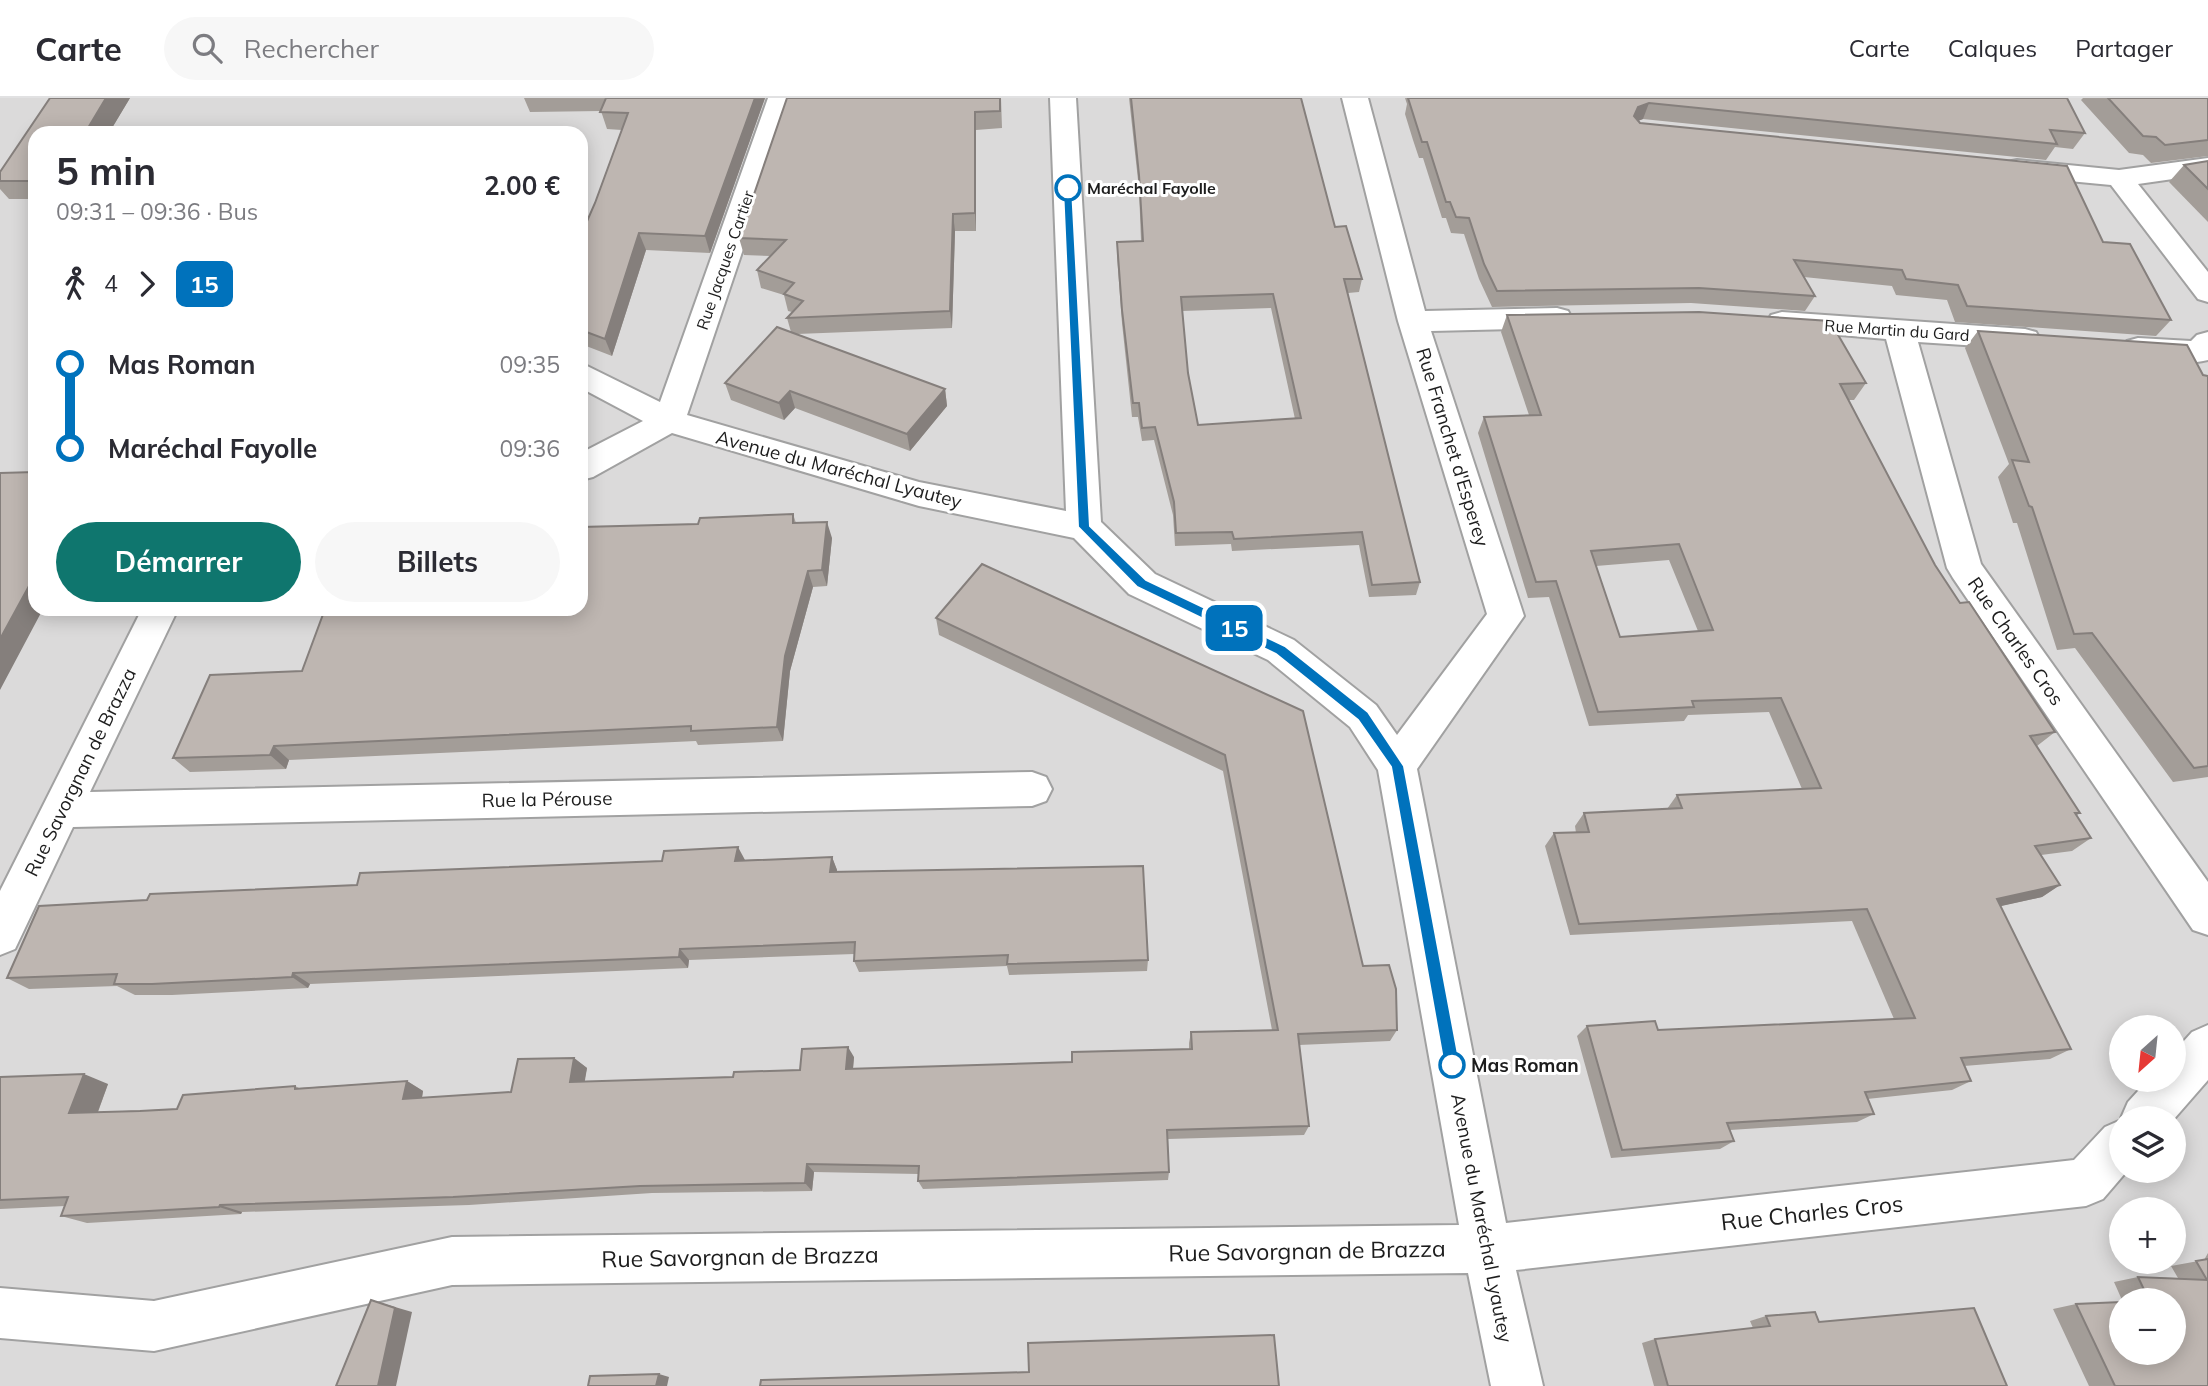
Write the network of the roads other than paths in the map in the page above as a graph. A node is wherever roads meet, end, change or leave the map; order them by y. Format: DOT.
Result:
graph roads {
  1 [pos="781,98"];
  2 [pos="1063,98"];
  3 [pos="1355,98"];
  4 [pos="1996,166"];
  5 [pos="2208,166"];
  6 [pos="2119,178"];
  7 [pos="2208,292"];
  8 [pos="1580,318"];
  9 [pos="1413,321"];
  10 [pos="1761,321"];
  11 [pos="1899,330"];
  12 [pos="2049,341"];
  13 [pos="2208,342"];
  14 [pos="2103,345"];
  15 [pos="588,378"];
  16 [pos="669,421"];
  17 [pos="588,464"];
  18 [pos="1084,527"];
  19 [pos="157,616"];
  20 [pos="1397,766"];
  21 [pos="1032,789"];
  22 [pos="61,810"];
  23 [pos="2208,916"];
  24 [pos="0,935"];
  25 [pos="2208,1047"];
  26 [pos="2155,1106"];
  27 [pos="2109,1156"];
  28 [pos="1487,1249"];
  29 [pos="0,1313"];
  30 [pos="1517,1386"];
  1 -- 16 [label="street, Rue Jacques Cartier"];
  2 -- 18 [label="street"];
  3 -- 9 [label="street, Rue Franchet d'Esperey"];
  4 -- 6 [label="street"];
  5 -- 6 [label="street"];
  6 -- 7 [label="street"];
  8 -- 9 [label="street"];
  9 -- 20 [label="street, Rue Franchet d'Esperey"];
  10 -- 11 [label="street, Rue Martin du Gard"];
  11 -- 12 [label="street, Rue Martin du Gard"];
  11 -- 23 [label="street, Rue Charles Cros"];
  13 -- 14 [label="street"];
  15 -- 16 [label="street, Avenue du Maréchal Lyautey"];
  16 -- 17 [label="street"];
  16 -- 18 [label="street, Avenue du Maréchal Lyautey"];
  18 -- 20 [label="street, Avenue du Maréchal Lyautey"];
  19 -- 22 [label="street, Rue Savorgnan de Brazza"];
  20 -- 28 [label="street, Avenue du Maréchal Lyautey"];
  21 -- 22 [label="street, Rue la Pérouse"];
  22 -- 24 [label="street, Rue Savorgnan de Brazza"];
  25 -- 26 [label="street"];
  27 -- 28 [label="street, Rue Charles Cros"];
  28 -- 29 [label="street, Rue Savorgnan de Brazza"];
  28 -- 30 [label="street, Avenue du Maréchal Lyautey"];
}
